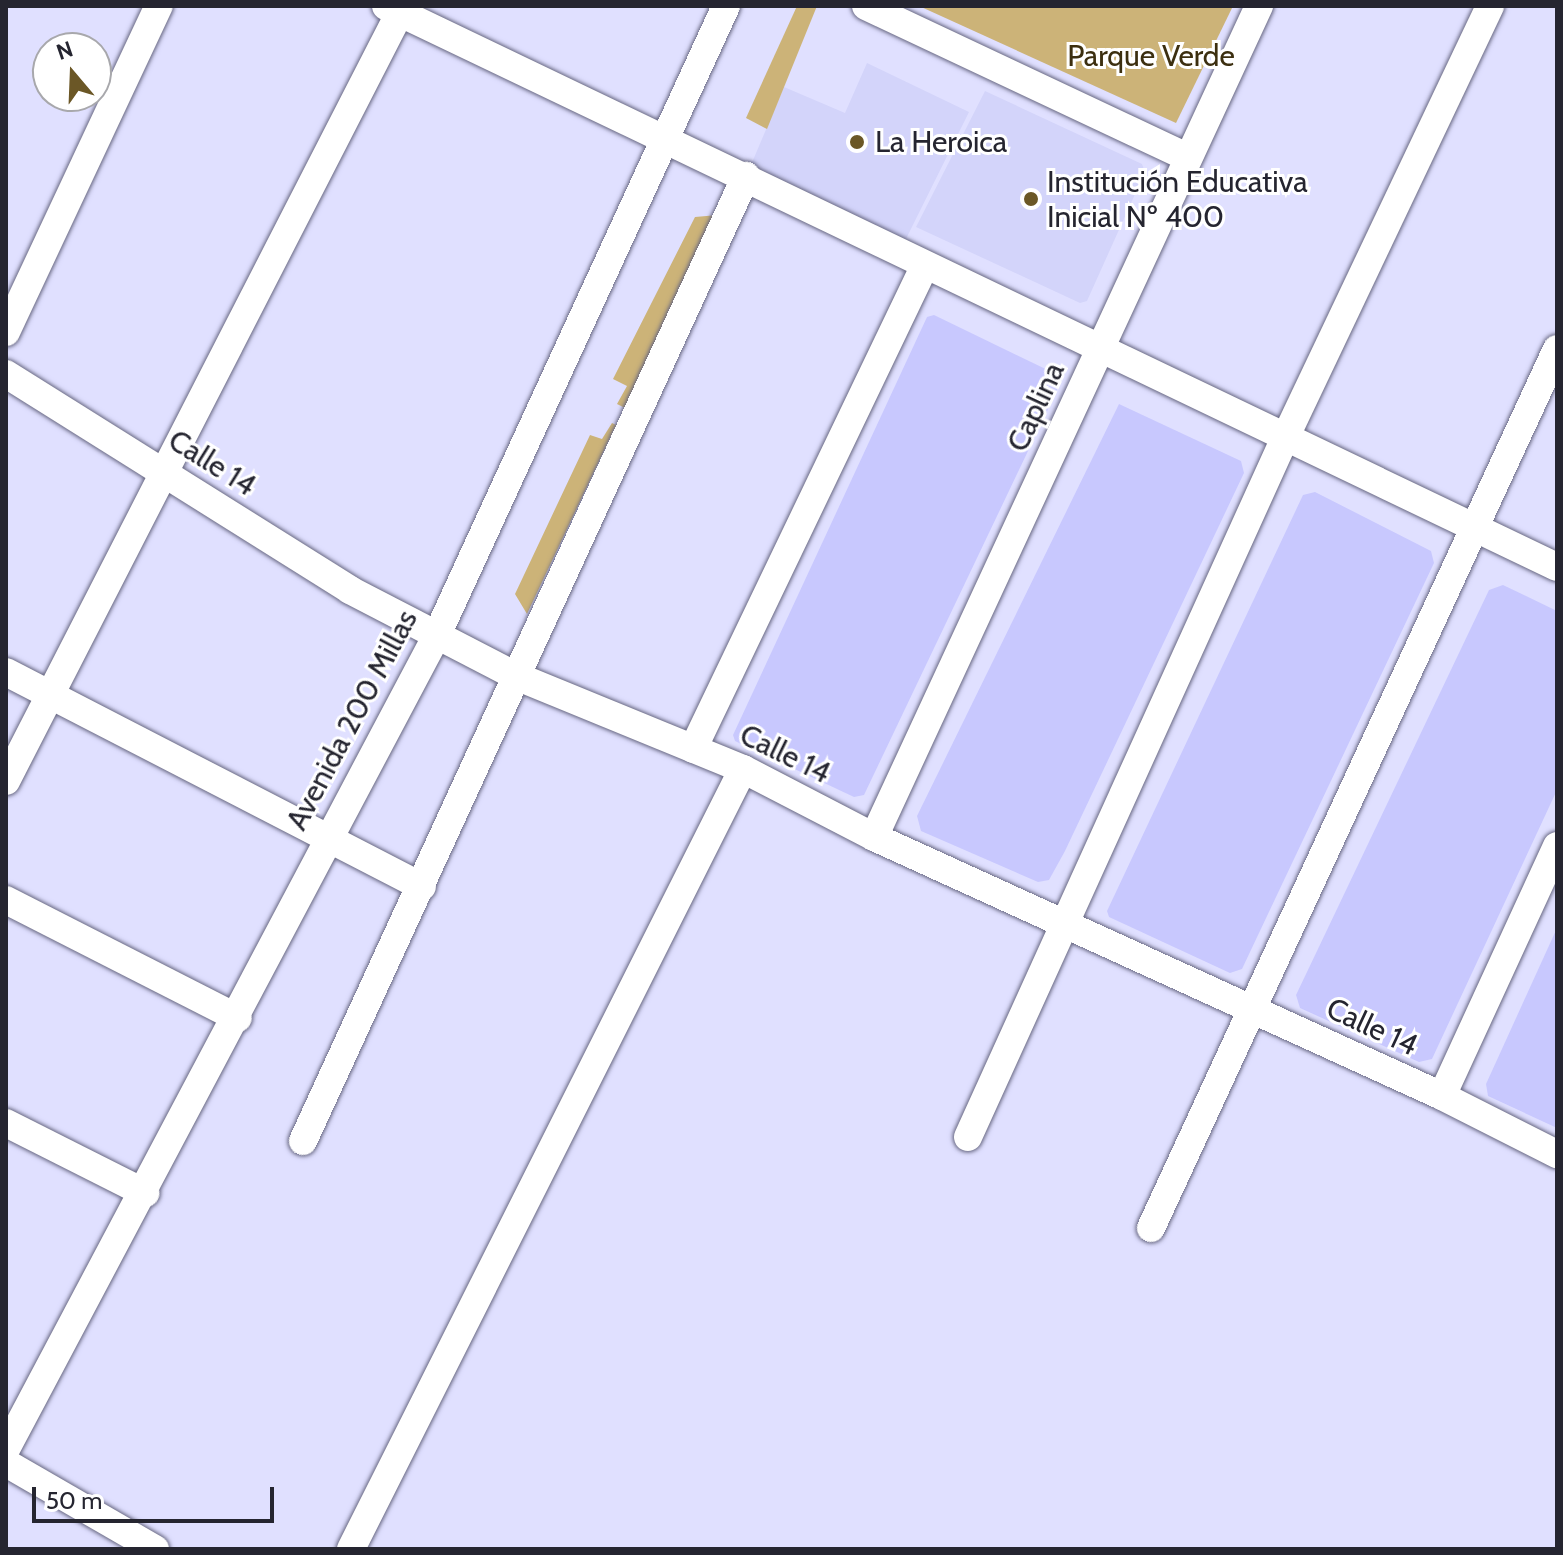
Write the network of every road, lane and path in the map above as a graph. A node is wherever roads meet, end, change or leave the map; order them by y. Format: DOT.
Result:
graph roads {
  1 [pos="159,6"];
  2 [pos="726,6"];
  3 [pos="866,6"];
  4 [pos="1259,6"];
  5 [pos="1490,6"];
  6 [pos="393,9"];
  7 [pos="667,138"];
  8 [pos="1187,157"];
  9 [pos="746,176"];
  10 [pos="924,267"];
  11 [pos="6,332"];
  12 [pos="1557,349"];
  13 [pos="1100,350"];
  14 [pos="6,374"];
  15 [pos="1285,438"];
  16 [pos="163,473"];
  17 [pos="1474,528"];
  18 [pos="1557,567"];
  19 [pos="437,635"];
  20 [pos="6,672"];
  21 [pos="516,676"];
  22 [pos="50,694"];
  23 [pos="693,749"];
  24 [pos="743,769"];
  25 [pos="6,781"];
  26 [pos="330,835"];
  27 [pos="874,837"];
  28 [pos="1557,846"];
  29 [pos="422,887"];
  30 [pos="6,900"];
  31 [pos="1064,922"];
  32 [pos="1252,1009"];
  33 [pos="238,1018"];
  34 [pos="1442,1096"];
  35 [pos="6,1123"];
  36 [pos="968,1137"];
  37 [pos="303,1141"];
  38 [pos="1557,1154"];
  39 [pos="145,1193"];
  40 [pos="1151,1228"];
  41 [pos="6,1449"];
  42 [pos="6,1463"];
  43 [pos="155,1549"];
  44 [pos="351,1549"];
  1 -- 11 [label="street"];
  2 -- 7 [label="street, Avenida 200 Millas"];
  3 -- 8 [label="street"];
  4 -- 8 [label="street, Caplina"];
  5 -- 15 [label="street"];
  6 -- 7 [label="street"];
  6 -- 16 [label="street"];
  7 -- 9 [label="street"];
  7 -- 19 [label="street, Avenida 200 Millas"];
  8 -- 13 [label="street, Caplina"];
  9 -- 10 [label="street"];
  9 -- 21 [label="street"];
  10 -- 13 [label="street"];
  10 -- 23 [label="street"];
  12 -- 17 [label="street"];
  13 -- 15 [label="street"];
  13 -- 27 [label="street, Caplina"];
  14 -- 16 [label="street, Calle 14"];
  15 -- 17 [label="street"];
  15 -- 31 [label="street"];
  16 -- 19 [label="street, Calle 14"];
  16 -- 22 [label="street"];
  17 -- 18 [label="street"];
  17 -- 32 [label="street"];
  19 -- 21 [label="street, Calle 14"];
  19 -- 26 [label="street, Avenida 200 Millas"];
  20 -- 22 [label="street"];
  21 -- 23 [label="street, Calle 14"];
  21 -- 29 [label="street"];
  22 -- 25 [label="street"];
  22 -- 26 [label="street"];
  23 -- 24 [label="street, Calle 14"];
  24 -- 27 [label="street, Calle 14"];
  24 -- 44 [label="street"];
  26 -- 29 [label="street"];
  26 -- 33 [label="street, Avenida 200 Millas"];
  27 -- 31 [label="street, Calle 14"];
  28 -- 34 [label="street"];
  29 -- 37 [label="street"];
  30 -- 33 [label="street"];
  31 -- 32 [label="street, Calle 14"];
  31 -- 36 [label="street"];
  32 -- 34 [label="street, Calle 14"];
  32 -- 40 [label="street"];
  33 -- 39 [label="street, Avenida 200 Millas"];
  34 -- 38 [label="street, Calle 14"];
  35 -- 39 [label="street"];
  39 -- 41 [label="street, Avenida 200 Millas"];
  42 -- 43 [label="street"];
}
